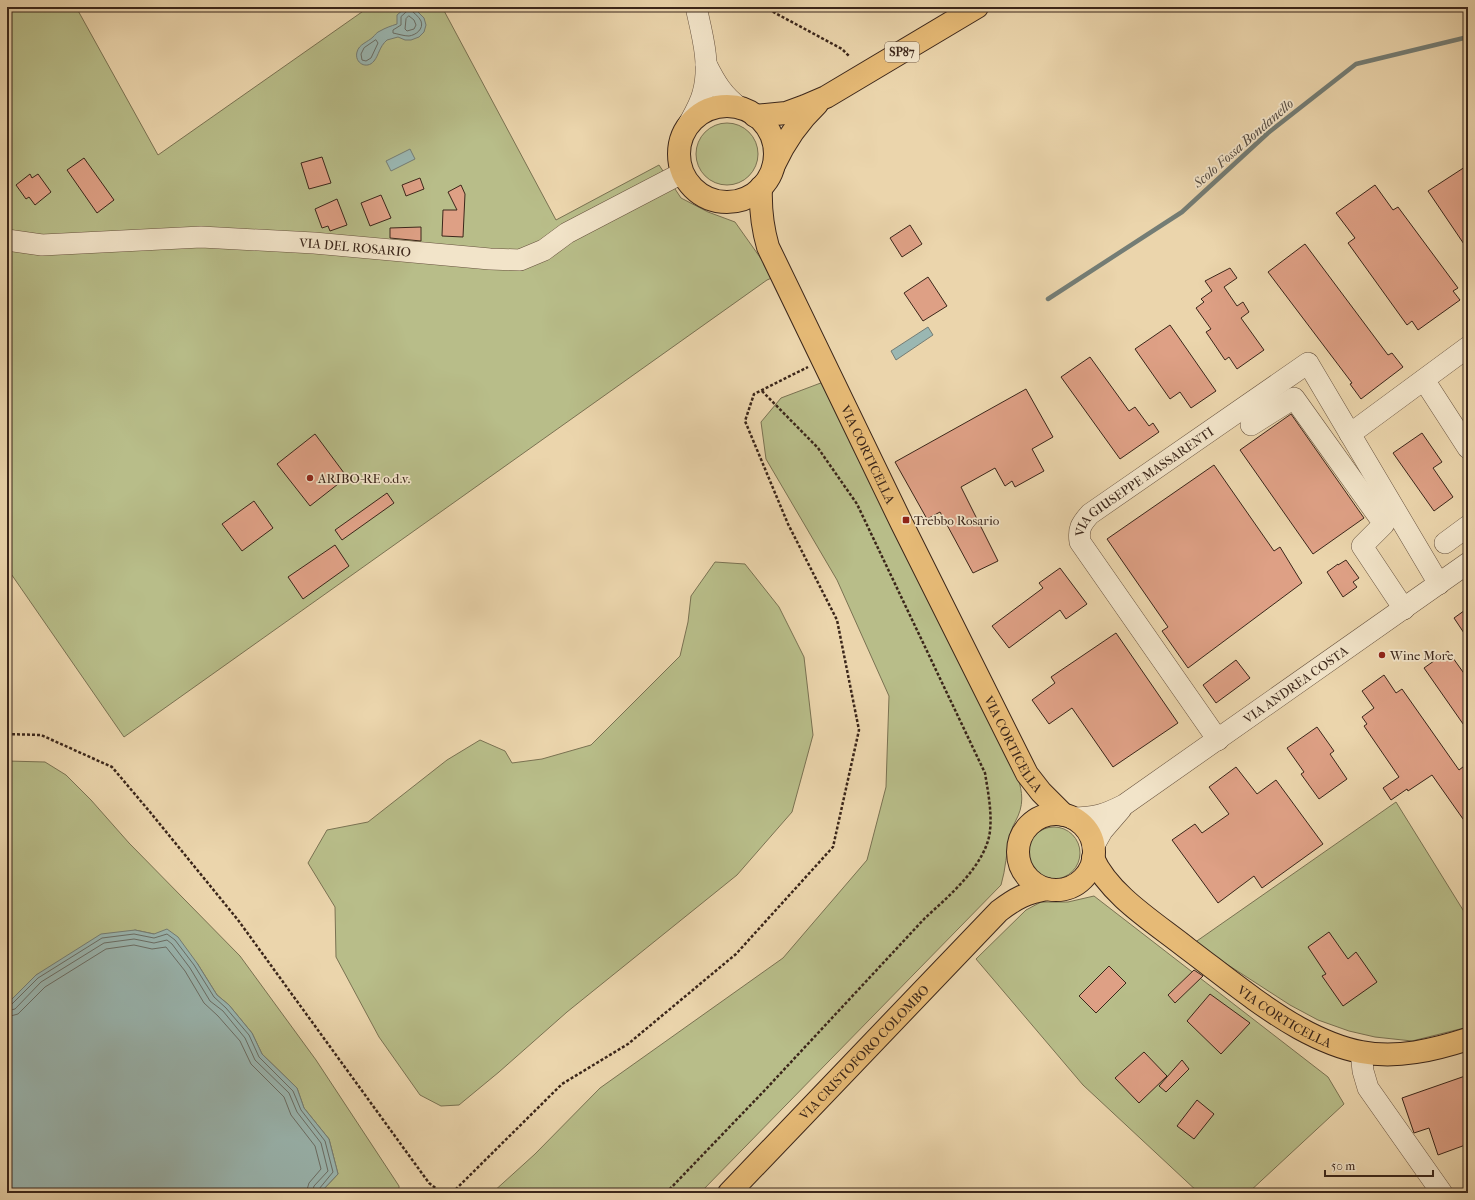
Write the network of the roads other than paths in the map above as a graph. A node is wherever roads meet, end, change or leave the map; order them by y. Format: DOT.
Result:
graph roads {
  1 [pos="696,7"];
  2 [pos="978,7"];
  3 [pos="706,64"];
  4 [pos="826,97"];
  5 [pos="747,112"];
  6 [pos="687,127"];
  7 [pos="773,167"];
  8 [pos="682,174"];
  9 [pos="762,187"];
  10 [pos="719,202"];
  11 [pos="7,240"];
  12 [pos="768,247"];
  13 [pos="1468,347"];
  14 [pos="1424,380"];
  15 [pos="1250,425"];
  16 [pos="1350,434"];
  17 [pos="1465,438"];
  18 [pos="1468,563"];
  19 [pos="1439,584"];
  20 [pos="1404,609"];
  21 [pos="1218,740"];
  22 [pos="1027,774"];
  23 [pos="1124,805"];
  24 [pos="1068,816"];
  25 [pos="1024,830"];
  26 [pos="1093,853"];
  27 [pos="1019,862"];
  28 [pos="1070,887"];
  29 [pos="1047,889"];
  30 [pos="1125,899"];
  31 [pos="999,911"];
  32 [pos="1468,1039"];
  33 [pos="1361,1052"];
  34 [pos="729,1193"];
  35 [pos="1442,1193"];
  1 -- 3 [label="street"];
  2 -- 4 [label="main road, SP87"];
  3 -- 5 [label="street"];
  3 -- 6 [label="street"];
  4 -- 5 [label="main road, SP87"];
  4 -- 7 [label="main road, SP87"];
  5 -- 6 [label="main road"];
  5 -- 7 [label="main road"];
  6 -- 8 [label="main road"];
  7 -- 9 [label="main road"];
  8 -- 10 [label="main road"];
  8 -- 11 [label="street, VIA DEL ROSARIO"];
  9 -- 10 [label="main road"];
  9 -- 12 [label="main road, VIA CORTICELLA"];
  10 -- 12 [label="main road"];
  12 -- 22 [label="main road, VIA CORTICELLA"];
  13 -- 14 [label="street"];
  14 -- 16 [label="street"];
  14 -- 17 [label="street"];
  15 -- 20 [label="street"];
  16 -- 19 [label="street, VIA GIUSEPPE MASSARENTI"];
  16 -- 21 [label="street, VIA GIUSEPPE MASSARENTI"];
  18 -- 19 [label="street, VIA ANDREA COSTA"];
  19 -- 20 [label="street, VIA ANDREA COSTA"];
  20 -- 21 [label="street, VIA ANDREA COSTA"];
  21 -- 23 [label="street, VIA ANDREA COSTA"];
  22 -- 24 [label="main road, VIA CORTICELLA"];
  22 -- 25 [label="main road"];
  23 -- 24 [label="street, VIA ANDREA COSTA"];
  23 -- 26 [label="street, VIA ANDREA COSTA"];
  24 -- 25 [label="main road"];
  24 -- 26 [label="main road"];
  25 -- 27 [label="main road"];
  26 -- 28 [label="main road"];
  26 -- 30 [label="main road, VIA CORTICELLA"];
  27 -- 29 [label="main road"];
  27 -- 31 [label="main road, VIA CRISTOFORO COLOMBO"];
  28 -- 29 [label="main road"];
  28 -- 30 [label="main road"];
  29 -- 31 [label="main road, VIA CRISTOFORO COLOMBO"];
  30 -- 33 [label="main road, VIA CORTICELLA"];
  31 -- 34 [label="main road, VIA CRISTOFORO COLOMBO"];
  32 -- 33 [label="main road, VIA CORTICELLA"];
  33 -- 35 [label="street"];
}
